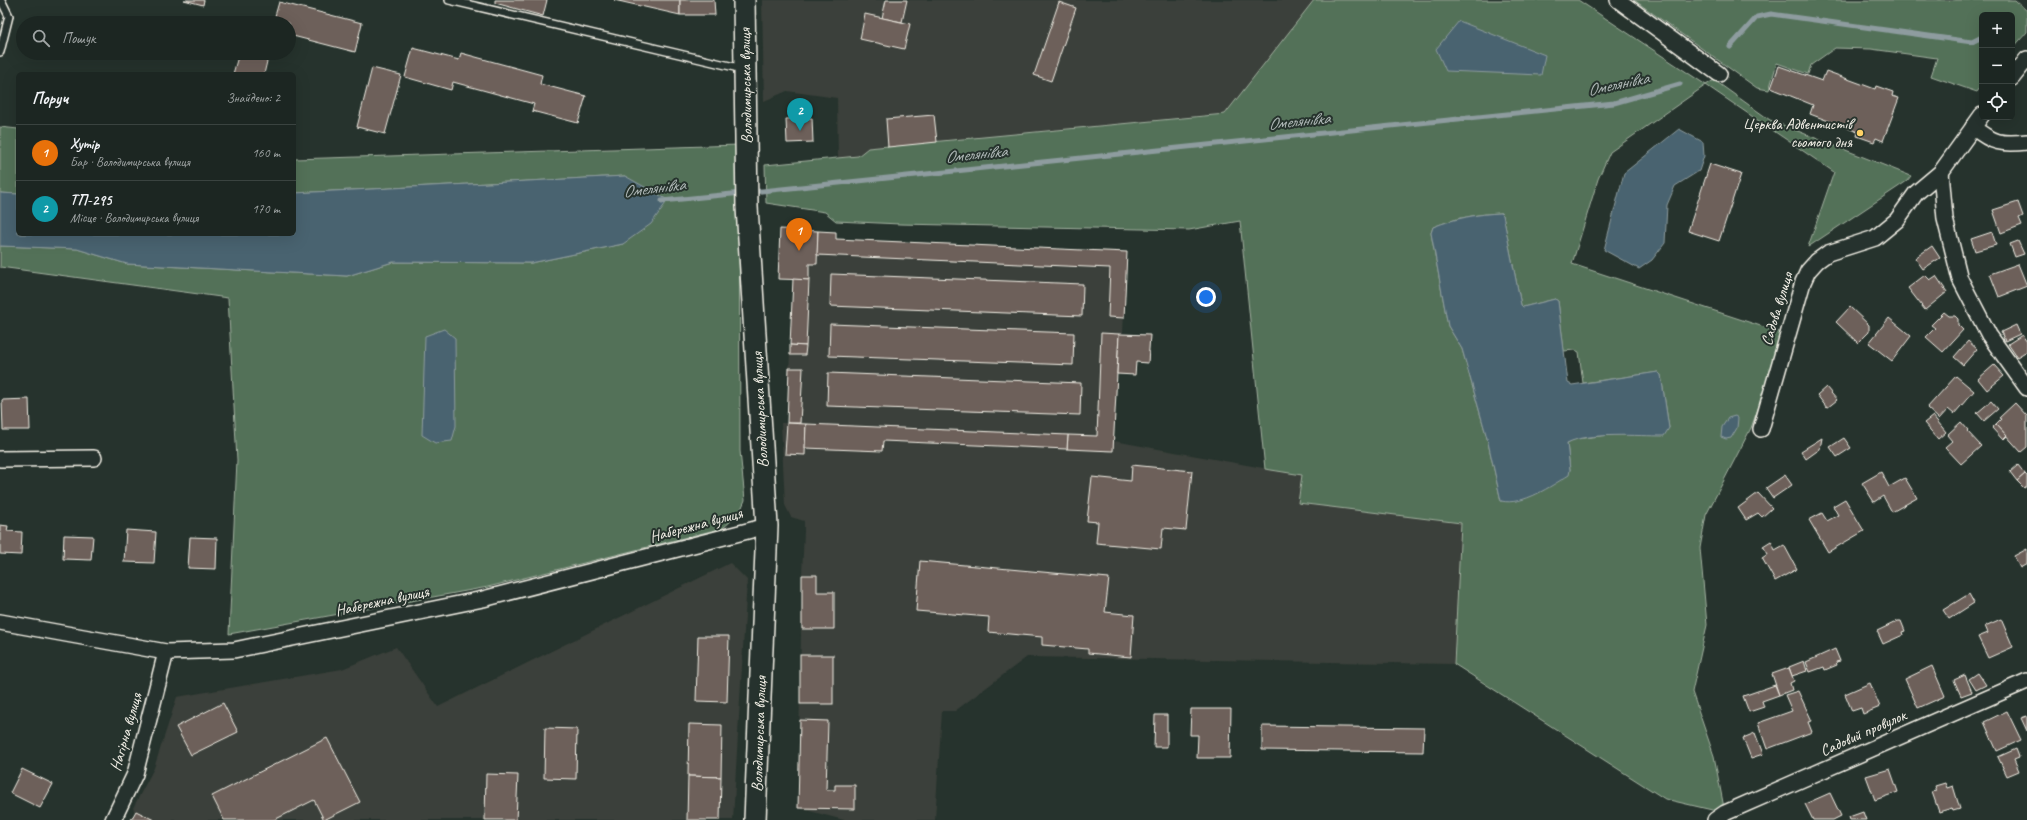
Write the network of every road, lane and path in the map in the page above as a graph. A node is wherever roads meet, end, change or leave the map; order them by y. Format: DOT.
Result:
graph roads {
  1 [pos="1,0"];
  2 [pos="449,0"];
  3 [pos="744,0"];
  4 [pos="1618,0"];
  5 [pos="0,52"];
  6 [pos="2027,59"];
  7 [pos="745,69"];
  8 [pos="1719,74"];
  9 [pos="2015,74"];
  10 [pos="1979,120"];
  11 [pos="1973,127"];
  12 [pos="2027,142"];
  13 [pos="1941,172"];
  14 [pos="2027,388"];
  15 [pos="1760,429"];
  16 [pos="94,458"];
  17 [pos="0,459"];
  18 [pos="767,526"];
  19 [pos="0,622"];
  20 [pos="166,652"];
  21 [pos="2027,682"];
  22 [pos="1723,818"];
  23 [pos="113,820"];
  24 [pos="756,820"];
  1 -- 5 [label="lane"];
  2 -- 7 [label="lane"];
  3 -- 7 [label="street, Володимирська вулиця"];
  4 -- 8 [label="street"];
  6 -- 9 [label="street"];
  7 -- 18 [label="street, Володимирська вулиця"];
  10 -- 11 [label="street, Садова вулиця"];
  11 -- 12 [label="street"];
  11 -- 13 [label="street, Садова вулиця"];
  13 -- 14 [label="street"];
  13 -- 15 [label="street, Садова вулиця"];
  16 -- 17 [label="street"];
  18 -- 20 [label="street, Набережна вулиця"];
  18 -- 24 [label="street, Володимирська вулиця"];
  19 -- 20 [label="street, Набережна вулиця"];
  20 -- 23 [label="street, Нагірна вулиця"];
  21 -- 22 [label="street, Садовий провулок"];
}
